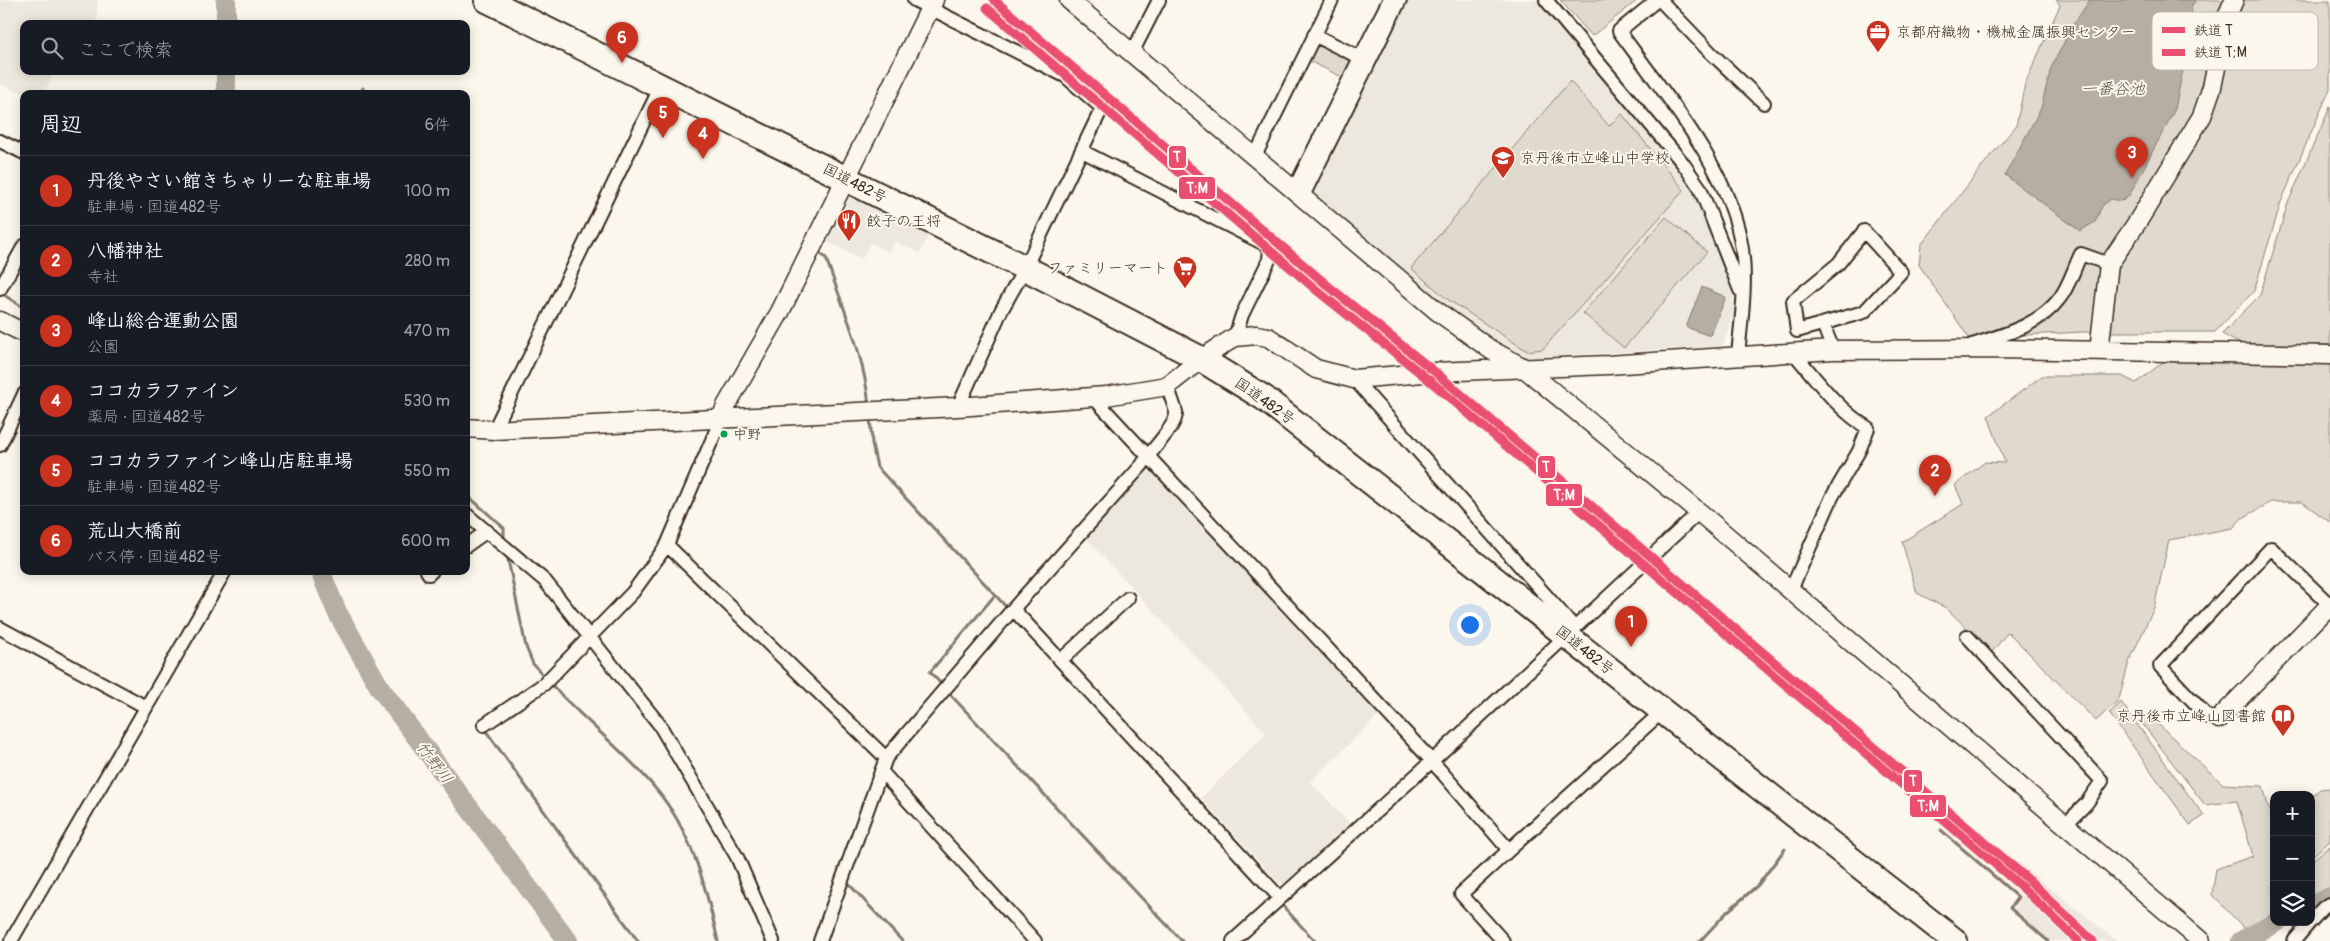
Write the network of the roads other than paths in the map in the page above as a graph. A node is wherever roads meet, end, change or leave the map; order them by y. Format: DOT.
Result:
graph roads {
  1 [pos="487,0"];
  2 [pos="914,0"];
  3 [pos="1069,0"];
  4 [pos="1159,0"];
  5 [pos="1332,0"];
  6 [pos="1389,0"];
  7 [pos="1400,0"];
  8 [pos="1546,0"];
  9 [pos="1659,0"];
  10 [pos="2234,0"];
  11 [pos="932,4"];
  12 [pos="2230,12"];
  13 [pos="1314,35"];
  14 [pos="1132,53"];
  15 [pos="1361,58"];
  16 [pos="2216,70"];
  17 [pos="660,86"];
  18 [pos="1764,103"];
  19 [pos="0,141"];
  20 [pos="20,150"];
  21 [pos="1082,152"];
  22 [pos="1254,156"];
  23 [pos="846,178"];
  24 [pos="1298,193"];
  25 [pos="20,253"];
  26 [pos="2109,264"];
  27 [pos="1025,268"];
  28 [pos="0,289"];
  29 [pos="1743,300"];
  30 [pos="0,321"];
  31 [pos="1823,324"];
  32 [pos="20,331"];
  33 [pos="1235,337"];
  34 [pos="1961,349"];
  35 [pos="1833,350"];
  36 [pos="2099,351"];
  37 [pos="1793,352"];
  38 [pos="2330,355"];
  39 [pos="1738,356"];
  40 [pos="1201,359"];
  41 [pos="1524,368"];
  42 [pos="1354,379"];
  43 [pos="1167,386"];
  44 [pos="1094,397"];
  45 [pos="20,402"];
  46 [pos="958,407"];
  47 [pos="721,419"];
  48 [pos="470,428"];
  49 [pos="494,430"];
  50 [pos="0,445"];
  51 [pos="1147,456"];
  52 [pos="1699,512"];
  53 [pos="470,517"];
  54 [pos="487,531"];
  55 [pos="470,543"];
  56 [pos="667,545"];
  57 [pos="223,575"];
  58 [pos="1790,592"];
  59 [pos="2326,596"];
  60 [pos="1128,598"];
  61 [pos="1013,609"];
  62 [pos="0,628"];
  63 [pos="1570,631"];
  64 [pos="1967,636"];
  65 [pos="591,637"];
  66 [pos="1060,660"];
  67 [pos="146,707"];
  68 [pos="1664,710"];
  69 [pos="2219,719"];
  70 [pos="484,725"];
  71 [pos="886,758"];
  72 [pos="1432,761"];
  73 [pos="882,771"];
  74 [pos="2065,825"];
  75 [pos="1509,850"];
  76 [pos="1280,898"];
  77 [pos="2330,904"];
  78 [pos="2315,917"];
  79 [pos="2307,926"];
  80 [pos="11,941"];
  81 [pos="773,941"];
  82 [pos="820,941"];
  83 [pos="1035,941"];
  84 [pos="1233,941"];
  85 [pos="1503,941"];
  86 [pos="1955,941"];
  87 [pos="2201,941"];
  88 [pos="2294,941"];
  1 -- 17 [label="highway, 国道482号"];
  2 -- 11 [label="street"];
  3 -- 14 [label="street"];
  4 -- 14 [label="street"];
  5 -- 13 [label="street"];
  6 -- 15 [label="street"];
  7 -- 24 [label="street"];
  8 -- 29 [label="street"];
  9 -- 18 [label="street"];
  9 -- 29 [label="street"];
  10 -- 12 [label="street"];
  11 -- 21 [label="street"];
  11 -- 23 [label="street"];
  13 -- 15 [label="street"];
  13 -- 22 [label="street"];
  14 -- 22 [label="street"];
  15 -- 24 [label="street"];
  16 -- 26 [label="street"];
  17 -- 23 [label="highway, 国道482号"];
  17 -- 49 [label="street"];
  19 -- 20 [label="street"];
  21 -- 27 [label="street"];
  21 -- 33 [label="street"];
  22 -- 24 [label="street"];
  23 -- 27 [label="highway, 国道482号"];
  23 -- 47 [label="street"];
  24 -- 41 [label="street"];
  25 -- 28 [label="street"];
  26 -- 34 [label="street"];
  26 -- 36 [label="street"];
  27 -- 40 [label="highway, 国道482号"];
  27 -- 46 [label="street"];
  29 -- 39 [label="street"];
  30 -- 32 [label="street"];
  31 -- 31 [label="street"];
  31 -- 35 [label="street"];
  33 -- 40 [label="street"];
  33 -- 42 [label="street"];
  34 -- 35 [label="street"];
  34 -- 36 [label="street"];
  35 -- 37 [label="street"];
  36 -- 38 [label="street"];
  37 -- 39 [label="street"];
  37 -- 58 [label="street"];
  39 -- 41 [label="street"];
  40 -- 43 [label="street"];
  40 -- 63 [label="highway, 国道482号"];
  41 -- 42 [label="street"];
  41 -- 52 [label="street"];
  42 -- 63 [label="street"];
  43 -- 44 [label="street"];
  43 -- 51 [label="street"];
  44 -- 46 [label="street"];
  44 -- 51 [label="street"];
  45 -- 50 [label="street"];
  46 -- 47 [label="street"];
  47 -- 49 [label="street"];
  47 -- 56 [label="street"];
  48 -- 49 [label="street"];
  51 -- 61 [label="street"];
  51 -- 72 [label="street"];
  52 -- 58 [label="street"];
  52 -- 63 [label="street"];
  53 -- 54 [label="street"];
  54 -- 55 [label="street"];
  54 -- 65 [label="street"];
  56 -- 65 [label="street"];
  56 -- 71 [label="street"];
  57 -- 67 [label="street"];
  58 -- 74 [label="street"];
  59 -- 69 [label="street"];
  59 -- 69 [label="street"];
  60 -- 66 [label="street"];
  61 -- 66 [label="street"];
  61 -- 71 [label="street"];
  62 -- 67 [label="street"];
  63 -- 68 [label="highway, 国道482号"];
  63 -- 72 [label="street"];
  64 -- 74 [label="street"];
  65 -- 70 [label="street"];
  65 -- 81 [label="street"];
  66 -- 76 [label="street"];
  67 -- 80 [label="street"];
  68 -- 75 [label="street"];
  68 -- 86 [label="highway, 国道482号"];
  71 -- 73 [label="street"];
  72 -- 75 [label="street"];
  72 -- 76 [label="street"];
  73 -- 82 [label="street"];
  73 -- 83 [label="street"];
  74 -- 87 [label="street"];
  75 -- 85 [label="street"];
  76 -- 84 [label="street"];
  77 -- 78 [label="street"];
  79 -- 88 [label="street"];
}
